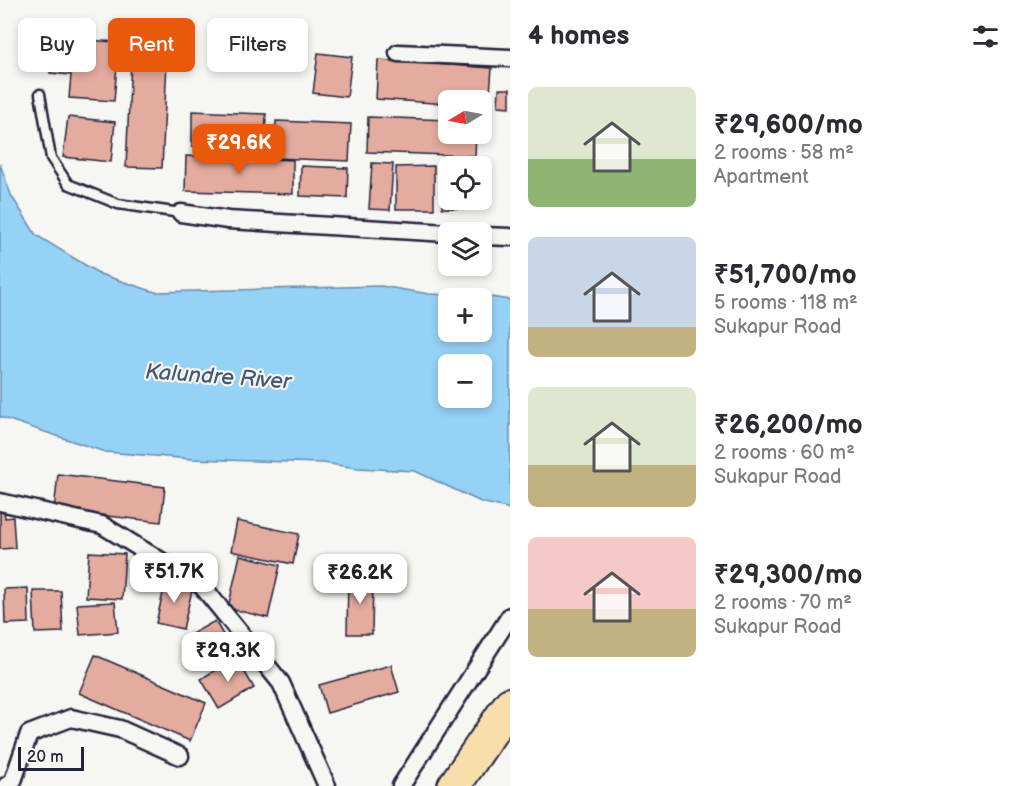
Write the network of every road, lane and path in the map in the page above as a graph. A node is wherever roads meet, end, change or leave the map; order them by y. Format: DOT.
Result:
graph roads {
  1 [pos="398,53"];
  2 [pos="510,58"];
  3 [pos="40,94"];
  4 [pos="181,213"];
  5 [pos="438,233"];
  6 [pos="492,236"];
  7 [pos="510,237"];
  8 [pos="0,502"];
  9 [pos="510,616"];
  10 [pos="510,626"];
  11 [pos="494,642"];
  12 [pos="510,704"];
  13 [pos="180,756"];
  14 [pos="6,786"];
  15 [pos="327,786"];
  16 [pos="401,786"];
  17 [pos="454,786"];
  1 -- 2 [label="street"];
  3 -- 4 [label="lane"];
  4 -- 5 [label="street"];
  6 -- 7 [label="street"];
  8 -- 15 [label="street"];
  9 -- 11 [label="street"];
  10 -- 11 [label="street"];
  11 -- 16 [label="street"];
  12 -- 17 [label="highway"];
  13 -- 14 [label="street"];
}
